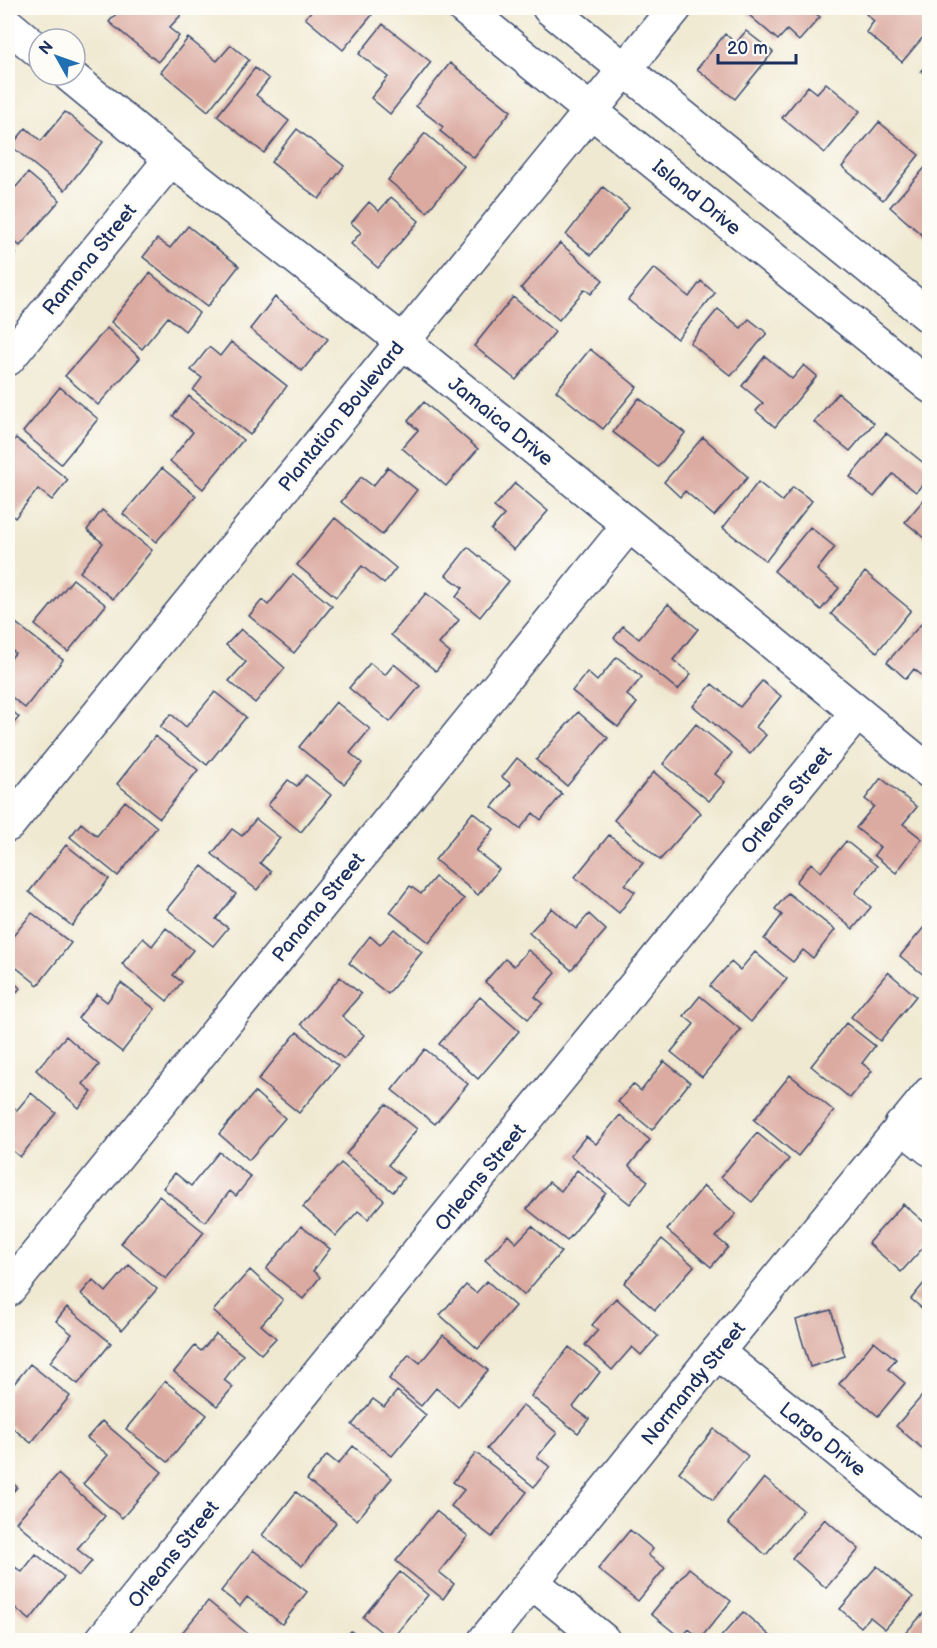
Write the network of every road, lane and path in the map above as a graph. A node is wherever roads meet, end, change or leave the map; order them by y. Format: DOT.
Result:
graph roads {
  1 [pos="464,8"];
  2 [pos="549,8"];
  3 [pos="675,8"];
  4 [pos="8,25"];
  5 [pos="27,41"];
  6 [pos="625,69"];
  7 [pos="84,87"];
  8 [pos="591,110"];
  9 [pos="171,159"];
  10 [pos="930,316"];
  11 [pos="402,341"];
  12 [pos="8,359"];
  13 [pos="930,386"];
  14 [pos="630,525"];
  15 [pos="857,713"];
  16 [pos="930,772"];
  17 [pos="8,825"];
  18 [pos="930,1093"];
  19 [pos="902,1126"];
  20 [pos="930,1149"];
  21 [pos="8,1290"];
  22 [pos="717,1353"];
  23 [pos="930,1526"];
  24 [pos="532,1582"];
  25 [pos="102,1641"];
  26 [pos="485,1641"];
  27 [pos="603,1641"];
  1 -- 8 [label="street, Island Drive"];
  2 -- 6 [label="street"];
  3 -- 6 [label="street, Plantation Boulevard"];
  4 -- 5 [label="street"];
  6 -- 8 [label="street, Plantation Boulevard"];
  6 -- 10 [label="street"];
  7 -- 9 [label="street, Jamaica Drive"];
  8 -- 11 [label="street, Plantation Boulevard"];
  8 -- 13 [label="street, Island Drive"];
  9 -- 11 [label="street, Jamaica Drive"];
  9 -- 12 [label="street, Ramona Street"];
  11 -- 14 [label="street, Jamaica Drive"];
  11 -- 17 [label="street, Plantation Boulevard"];
  14 -- 15 [label="street, Jamaica Drive"];
  14 -- 21 [label="street, Panama Street"];
  15 -- 16 [label="street, Jamaica Drive"];
  15 -- 25 [label="street, Orleans Street"];
  18 -- 19 [label="street, Normandy Street"];
  19 -- 20 [label="street"];
  19 -- 22 [label="street, Normandy Street"];
  22 -- 23 [label="street, Largo Drive"];
  22 -- 24 [label="street, Normandy Street"];
  24 -- 26 [label="street, Normandy Street"];
  24 -- 27 [label="street"];
}
